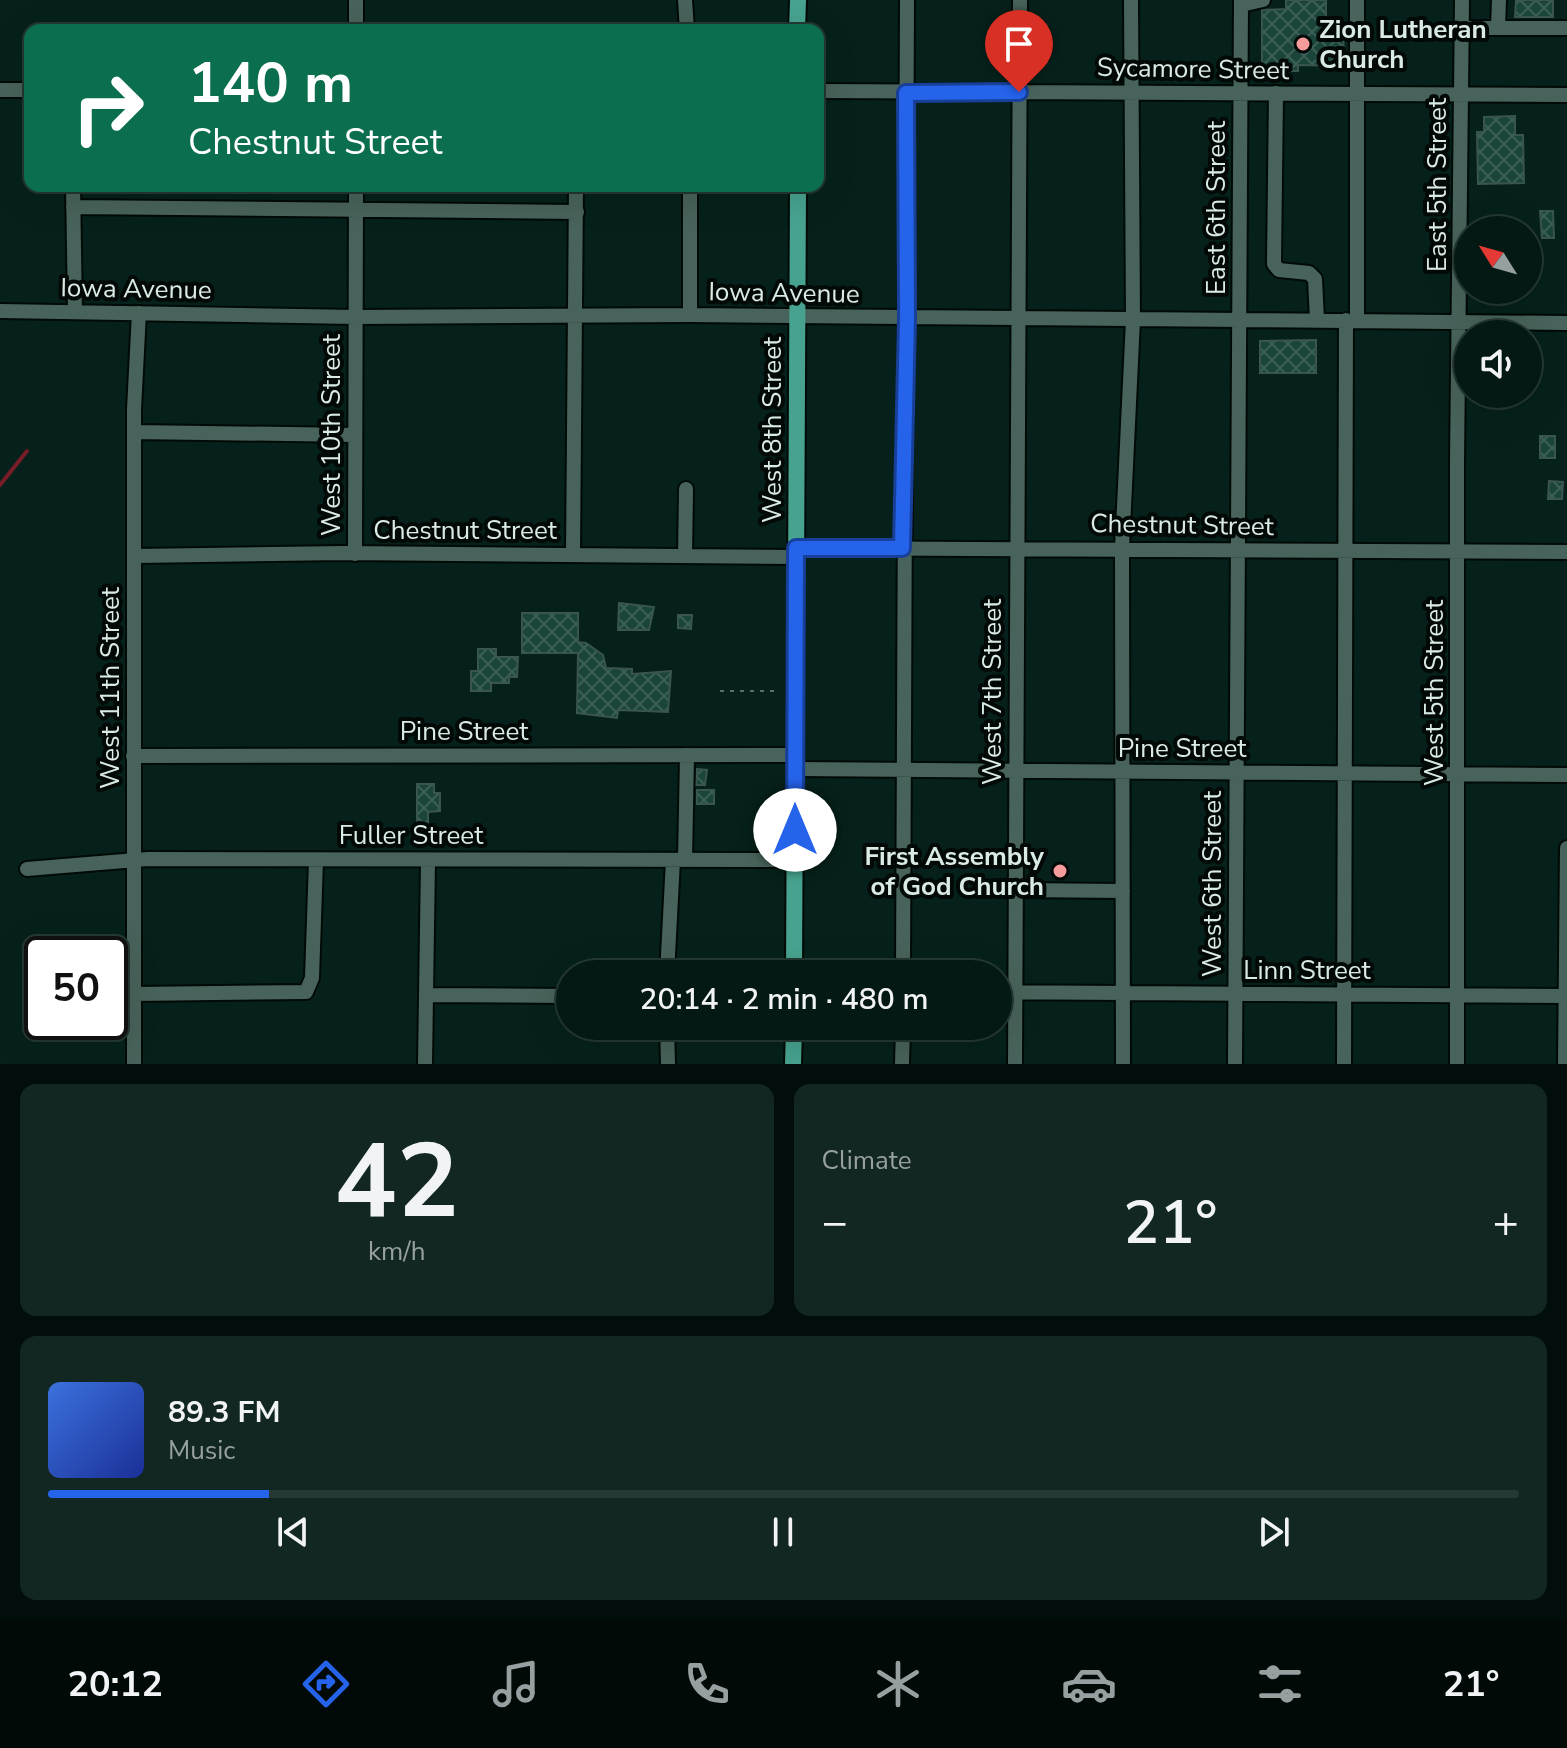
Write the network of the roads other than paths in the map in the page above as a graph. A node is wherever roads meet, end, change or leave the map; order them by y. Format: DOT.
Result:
graph roads {
  1 [pos="356,0"];
  2 [pos="685,0"];
  3 [pos="798,0"];
  4 [pos="907,0"];
  5 [pos="1020,0"];
  6 [pos="1131,0"];
  7 [pos="1263,0"];
  8 [pos="1357,0"];
  9 [pos="1462,0"];
  10 [pos="1499,0"];
  11 [pos="1241,2"];
  12 [pos="356,24"];
  13 [pos="687,24"];
  14 [pos="797,24"];
  15 [pos="1462,28"];
  16 [pos="1498,28"];
  17 [pos="1567,28"];
  18 [pos="0,90"];
  19 [pos="24,90"];
  20 [pos="824,91"];
  21 [pos="1019,92"];
  22 [pos="1132,92"];
  23 [pos="1357,92"];
  24 [pos="906,93"];
  25 [pos="1276,93"];
  26 [pos="1241,94"];
  27 [pos="1462,94"];
  28 [pos="1567,95"];
  29 [pos="73,192"];
  30 [pos="356,192"];
  31 [pos="576,192"];
  32 [pos="690,192"];
  33 [pos="798,192"];
  34 [pos="73,207"];
  35 [pos="356,209"];
  36 [pos="577,212"];
  37 [pos="0,311"];
  38 [pos="75,311"];
  39 [pos="139,313"];
  40 [pos="690,315"];
  41 [pos="356,317"];
  42 [pos="577,318"];
  43 [pos="797,318"];
  44 [pos="907,318"];
  45 [pos="1018,320"];
  46 [pos="1133,320"];
  47 [pos="1317,320"];
  48 [pos="1352,320"];
  49 [pos="1461,320"];
  50 [pos="1240,321"];
  51 [pos="1454,323"];
  52 [pos="1542,323"];
  53 [pos="1567,323"];
  54 [pos="1460,408"];
  55 [pos="135,432"];
  56 [pos="355,435"];
  57 [pos="686,489"];
  58 [pos="902,548"];
  59 [pos="1122,548"];
  60 [pos="1018,549"];
  61 [pos="1345,550"];
  62 [pos="1237,551"];
  63 [pos="1459,551"];
  64 [pos="796,552"];
  65 [pos="1567,552"];
  66 [pos="355,554"];
  67 [pos="573,554"];
  68 [pos="135,556"];
  69 [pos="685,556"];
  70 [pos="687,755"];
  71 [pos="133,756"];
  72 [pos="796,762"];
  73 [pos="901,771"];
  74 [pos="1016,771"];
  75 [pos="1123,772"];
  76 [pos="1345,772"];
  77 [pos="1237,773"];
  78 [pos="1457,774"];
  79 [pos="1567,775"];
  80 [pos="1567,848"];
  81 [pos="133,860"];
  82 [pos="316,860"];
  83 [pos="679,860"];
  84 [pos="795,860"];
  85 [pos="428,861"];
  86 [pos="27,869"];
  87 [pos="1015,890"];
  88 [pos="1123,891"];
  89 [pos="668,960"];
  90 [pos="794,960"];
  91 [pos="903,960"];
  92 [pos="1015,992"];
  93 [pos="134,994"];
  94 [pos="1123,994"];
  95 [pos="1236,994"];
  96 [pos="1344,994"];
  97 [pos="426,995"];
  98 [pos="1457,995"];
  99 [pos="556,996"];
  100 [pos="1566,996"];
  101 [pos="667,1040"];
  102 [pos="794,1040"];
  103 [pos="903,1040"];
  104 [pos="134,1064"];
  105 [pos="425,1064"];
  106 [pos="668,1064"];
  107 [pos="793,1064"];
  108 [pos="902,1064"];
  109 [pos="1015,1064"];
  110 [pos="1123,1064"];
  111 [pos="1235,1064"];
  112 [pos="1344,1064"];
  113 [pos="1457,1064"];
  114 [pos="1565,1064"];
  1 -- 12 [label="street"];
  2 -- 13 [label="street"];
  3 -- 14 [label="main road"];
  4 -- 24 [label="street"];
  5 -- 21 [label="street, West 7th Street"];
  6 -- 22 [label="street"];
  7 -- 11 [label="street"];
  8 -- 23 [label="street"];
  9 -- 15 [label="street, East 5th Street"];
  10 -- 16 [label="street"];
  11 -- 26 [label="street, East 6th Street"];
  15 -- 16 [label="street"];
  15 -- 27 [label="street, East 5th Street"];
  16 -- 17 [label="street"];
  18 -- 19 [label="street"];
  20 -- 24 [label="street, Sycamore Street"];
  21 -- 22 [label="street, Sycamore Street"];
  21 -- 24 [label="street, Sycamore Street"];
  21 -- 45 [label="street, West 7th Street"];
  22 -- 26 [label="street, Sycamore Street"];
  22 -- 46 [label="street"];
  23 -- 25 [label="street, Sycamore Street"];
  23 -- 27 [label="street, Sycamore Street"];
  23 -- 48 [label="street"];
  24 -- 44 [label="street"];
  25 -- 26 [label="street, Sycamore Street"];
  25 -- 47 [label="street"];
  26 -- 50 [label="street, East 6th Street"];
  27 -- 28 [label="street, Sycamore Street"];
  27 -- 49 [label="street, East 5th Street"];
  29 -- 34 [label="street"];
  30 -- 35 [label="street, West 10th Street"];
  31 -- 36 [label="street"];
  32 -- 40 [label="street"];
  33 -- 43 [label="main road, West 8th Street"];
  34 -- 35 [label="street"];
  34 -- 38 [label="street"];
  35 -- 36 [label="street"];
  35 -- 41 [label="street, West 10th Street"];
  36 -- 42 [label="street"];
  37 -- 38 [label="street, Iowa Avenue"];
  38 -- 39 [label="street, Iowa Avenue"];
  39 -- 41 [label="street, Iowa Avenue"];
  39 -- 55 [label="street, West 11th Street"];
  40 -- 42 [label="street, Iowa Avenue"];
  40 -- 43 [label="street, Iowa Avenue"];
  41 -- 42 [label="street, Iowa Avenue"];
  41 -- 56 [label="street, West 10th Street"];
  42 -- 67 [label="street"];
  43 -- 44 [label="street, Iowa Avenue"];
  43 -- 64 [label="main road, West 8th Street"];
  44 -- 45 [label="street, Iowa Avenue"];
  44 -- 58 [label="street"];
  45 -- 46 [label="street, Iowa Avenue"];
  45 -- 60 [label="street, West 7th Street"];
  46 -- 50 [label="street, Iowa Avenue"];
  46 -- 59 [label="street"];
  47 -- 48 [label="street, Iowa Avenue"];
  47 -- 50 [label="street, Iowa Avenue"];
  48 -- 51 [label="street, Iowa Avenue"];
  48 -- 61 [label="street"];
  50 -- 62 [label="street, West 6th Street"];
  52 -- 53 [label="street, Iowa Avenue"];
  54 -- 63 [label="street, West 5th Street"];
  55 -- 56 [label="street"];
  55 -- 68 [label="street, West 11th Street"];
  56 -- 66 [label="street, West 10th Street"];
  57 -- 69 [label="street"];
  58 -- 60 [label="street, Chestnut Street"];
  58 -- 64 [label="street, Chestnut Street"];
  58 -- 73 [label="street"];
  59 -- 60 [label="street, Chestnut Street"];
  59 -- 62 [label="street, Chestnut Street"];
  59 -- 75 [label="street"];
  60 -- 74 [label="street, West 7th Street"];
  61 -- 62 [label="street, Chestnut Street"];
  61 -- 63 [label="street, Chestnut Street"];
  61 -- 76 [label="street"];
  62 -- 77 [label="street, West 6th Street"];
  63 -- 65 [label="street, Chestnut Street"];
  63 -- 78 [label="street, West 5th Street"];
  64 -- 69 [label="street, Chestnut Street"];
  64 -- 72 [label="main road, West 8th Street"];
  66 -- 67 [label="street, Chestnut Street"];
  66 -- 68 [label="street, Chestnut Street"];
  67 -- 69 [label="street, Chestnut Street"];
  68 -- 71 [label="street, West 11th Street"];
  70 -- 71 [label="street, Pine Street"];
  70 -- 72 [label="street, Pine Street"];
  70 -- 83 [label="street"];
  71 -- 81 [label="street, West 11th Street"];
  72 -- 73 [label="street, Pine Street"];
  72 -- 84 [label="main road, West 8th Street"];
  73 -- 74 [label="street, Pine Street"];
  73 -- 91 [label="street"];
  74 -- 75 [label="street, Pine Street"];
  74 -- 87 [label="street, West 7th Street"];
  75 -- 77 [label="street, Pine Street"];
  75 -- 88 [label="street"];
  76 -- 77 [label="street, Pine Street"];
  76 -- 78 [label="street, Pine Street"];
  76 -- 96 [label="street"];
  77 -- 95 [label="street, West 6th Street"];
  78 -- 79 [label="street, Pine Street"];
  78 -- 98 [label="street, West 5th Street"];
  80 -- 100 [label="street"];
  81 -- 82 [label="street, Fuller Street"];
  81 -- 86 [label="street, Fuller Street"];
  81 -- 93 [label="street, West 11th Street"];
  82 -- 85 [label="street, Fuller Street"];
  82 -- 93 [label="street"];
  83 -- 84 [label="street, Fuller Street"];
  83 -- 85 [label="street, Fuller Street"];
  83 -- 89 [label="street"];
  84 -- 90 [label="main road, West 8th Street"];
  85 -- 97 [label="street"];
  87 -- 88 [label="street"];
  87 -- 92 [label="street, West 7th Street"];
  88 -- 94 [label="street"];
  92 -- 94 [label="street, Linn Street"];
  92 -- 109 [label="street, West 7th Street"];
  93 -- 104 [label="street, West 11th Street"];
  94 -- 95 [label="street, Linn Street"];
  94 -- 110 [label="street"];
  95 -- 96 [label="street, Linn Street"];
  95 -- 111 [label="street, West 6th Street"];
  96 -- 98 [label="street, Linn Street"];
  96 -- 112 [label="street"];
  97 -- 99 [label="street"];
  97 -- 105 [label="street"];
  98 -- 100 [label="street, Linn Street"];
  98 -- 113 [label="street, West 5th Street"];
  100 -- 114 [label="street"];
  101 -- 106 [label="street"];
  102 -- 107 [label="main road"];
  103 -- 108 [label="street"];
}
